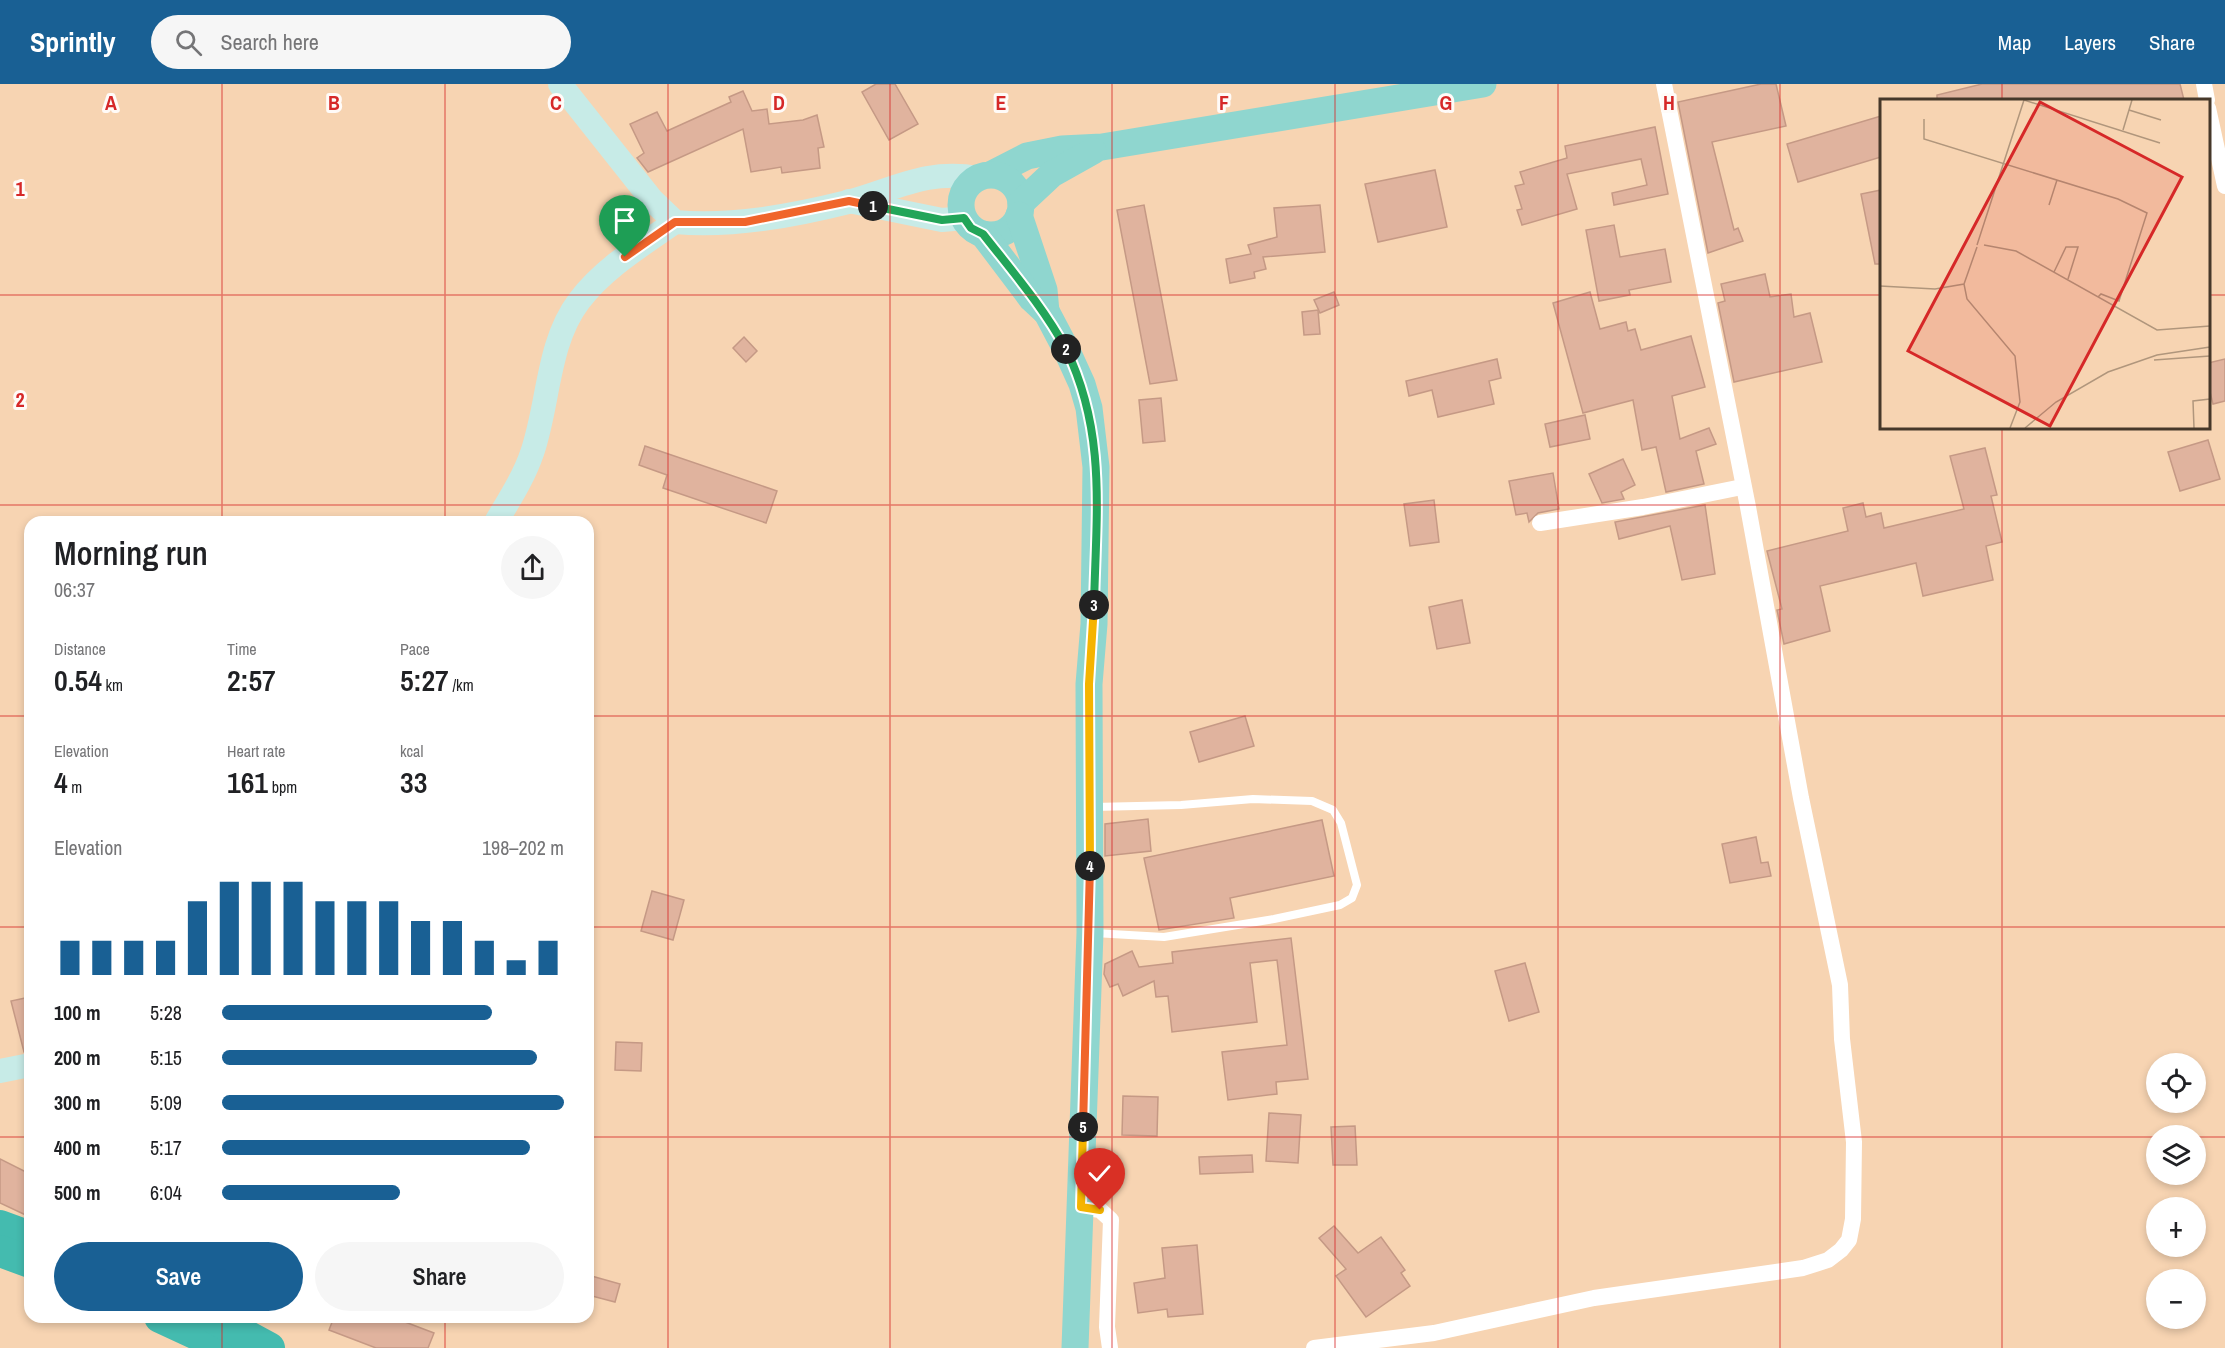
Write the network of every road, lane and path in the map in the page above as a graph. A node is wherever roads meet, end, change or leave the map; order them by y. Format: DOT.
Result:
graph roads {
  1 [pos="560,84"];
  2 [pos="1483,84"];
  3 [pos="1664,84"];
  4 [pos="2204,84"];
  5 [pos="2207,99"];
  6 [pos="2210,117"];
  7 [pos="1102,147"];
  8 [pos="985,176"];
  9 [pos="2225,186"];
  10 [pos="849,201"];
  11 [pos="1020,209"];
  12 [pos="675,222"];
  13 [pos="974,226"];
  14 [pos="1047,313"];
  15 [pos="1742,487"];
  16 [pos="499,516"];
  17 [pos="1540,523"];
  18 [pos="1089,807"];
  19 [pos="1090,933"];
  20 [pos="24,1066"];
  21 [pos="0,1071"];
  22 [pos="1081,1207"];
  23 [pos="0,1226"];
  24 [pos="24,1235"];
  25 [pos="0,1251"];
  26 [pos="24,1261"];
  27 [pos="173,1323"];
  28 [pos="223,1323"];
  29 [pos="227,1348"];
  30 [pos="269,1348"];
  31 [pos="1075,1348"];
  32 [pos="1110,1348"];
  33 [pos="1314,1348"];
  1 -- 12 [label="main road"];
  2 -- 7 [label="main road"];
  3 -- 15 [label="street"];
  4 -- 5 [label="street"];
  6 -- 9 [label="street"];
  7 -- 8 [label="main road"];
  7 -- 11 [label="main road"];
  8 -- 10 [label="main road"];
  8 -- 11 [label="main road"];
  8 -- 13 [label="main road"];
  10 -- 12 [label="main road"];
  10 -- 13 [label="main road"];
  11 -- 13 [label="main road"];
  11 -- 14 [label="main road"];
  12 -- 16 [label="main road"];
  13 -- 14 [label="main road"];
  14 -- 18 [label="main road"];
  15 -- 17 [label="street"];
  15 -- 33 [label="street"];
  18 -- 19 [label="main road"];
  18 -- 19 [label="lane"];
  19 -- 22 [label="main road"];
  20 -- 21 [label="main road"];
  22 -- 31 [label="main road"];
  22 -- 32 [label="street"];
  23 -- 24 [label="highway"];
  25 -- 26 [label="highway"];
  27 -- 29 [label="highway"];
  28 -- 30 [label="highway"];
}
